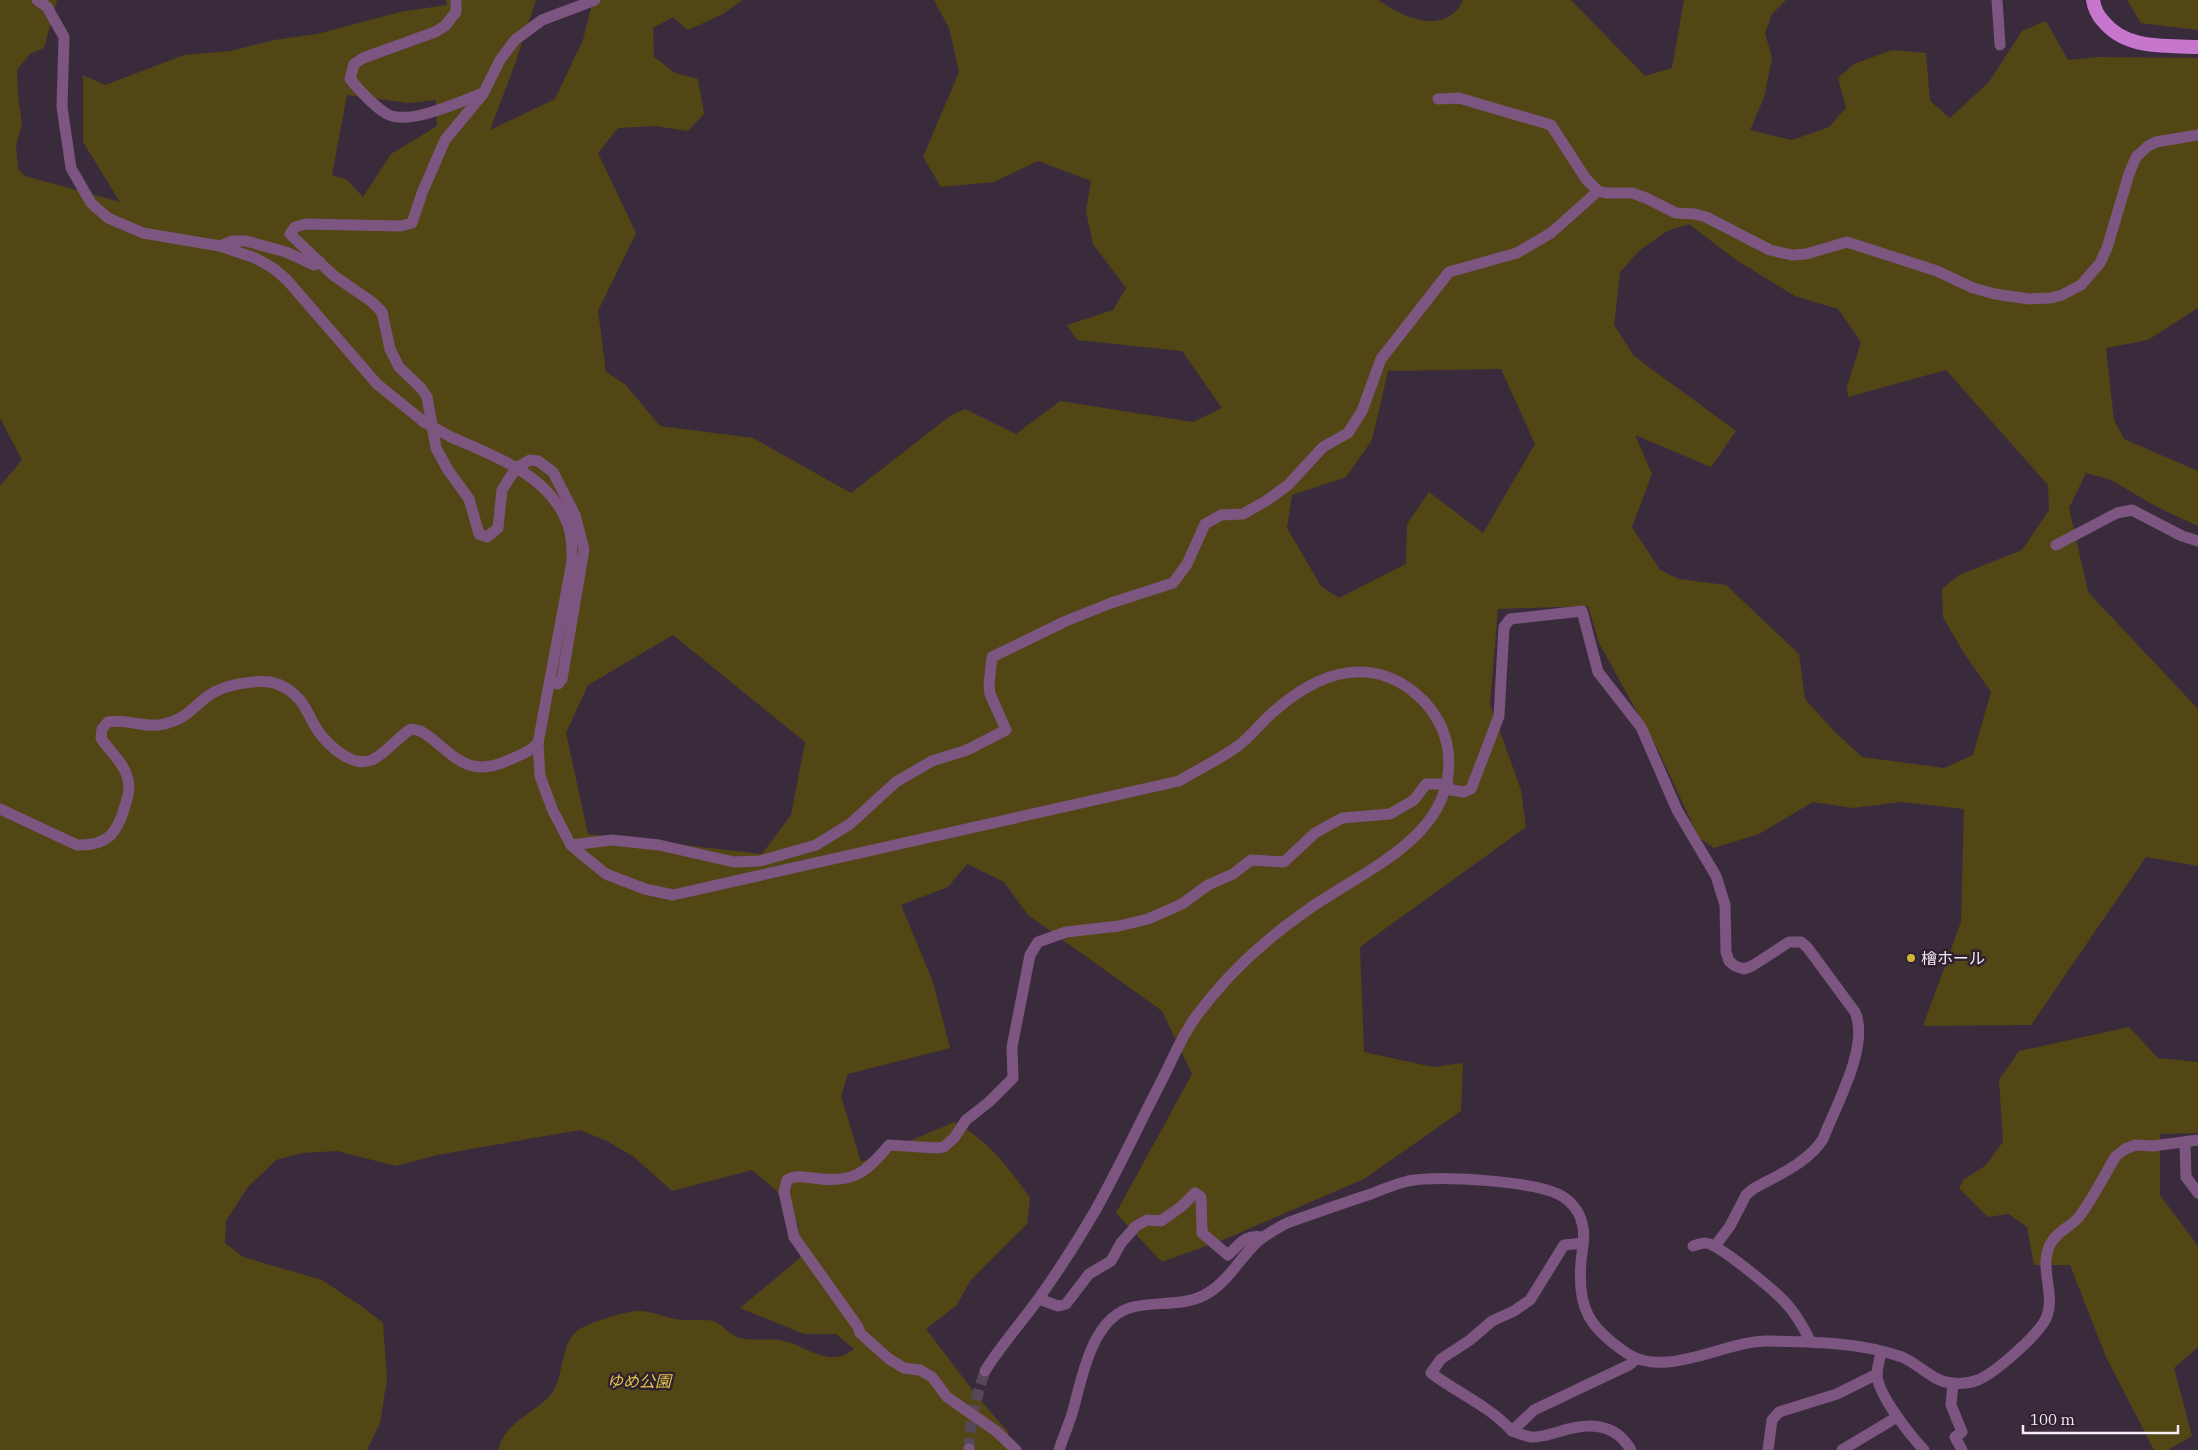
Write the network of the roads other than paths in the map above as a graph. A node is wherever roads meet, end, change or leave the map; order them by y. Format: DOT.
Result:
graph roads {
  1 [pos="37,0"];
  2 [pos="456,0"];
  3 [pos="595,0"];
  4 [pos="1998,0"];
  5 [pos="2093,0"];
  6 [pos="2000,45"];
  7 [pos="2198,47"];
  8 [pos="483,94"];
  9 [pos="1438,99"];
  10 [pos="2198,135"];
  11 [pos="1598,191"];
  12 [pos="220,246"];
  13 [pos="320,262"];
  14 [pos="516,468"];
  15 [pos="2198,540"];
  16 [pos="2056,545"];
  17 [pos="550,682"];
  18 [pos="538,743"];
  19 [pos="1447,786"];
  20 [pos="0,809"];
  21 [pos="571,845"];
  22 [pos="2198,1140"];
  23 [pos="2185,1142"];
  24 [pos="2198,1193"];
  25 [pos="1263,1237"];
  26 [pos="1583,1243"];
  27 [pos="1693,1246"];
  28 [pos="1715,1246"];
  29 [pos="1039,1298"];
  30 [pos="1811,1342"];
  31 [pos="1881,1352"];
  32 [pos="1636,1359"];
  33 [pos="985,1371"];
  34 [pos="1878,1374"];
  35 [pos="1953,1383"];
  36 [pos="1897,1417"];
  37 [pos="1512,1430"];
  38 [pos="1016,1450"];
  39 [pos="1059,1450"];
  40 [pos="1631,1450"];
  41 [pos="1768,1450"];
  42 [pos="1842,1450"];
  43 [pos="1924,1450"];
  44 [pos="1962,1450"];
  1 -- 12 [label="street"];
  2 -- 8 [label="street"];
  3 -- 8 [label="street"];
  4 -- 6 [label="street"];
  5 -- 7 [label="main road"];
  8 -- 13 [label="street"];
  9 -- 11 [label="street"];
  10 -- 11 [label="street"];
  11 -- 21 [label="street"];
  12 -- 13 [label="street"];
  12 -- 14 [label="street, bridge"];
  13 -- 14 [label="street"];
  14 -- 17 [label="street"];
  14 -- 17 [label="street"];
  15 -- 16 [label="street"];
  17 -- 18 [label="street"];
  18 -- 20 [label="street"];
  18 -- 21 [label="street"];
  19 -- 21 [label="street"];
  19 -- 28 [label="street"];
  19 -- 29 [label="street"];
  19 -- 38 [label="street"];
  22 -- 23 [label="street"];
  23 -- 24 [label="street"];
  23 -- 35 [label="street"];
  25 -- 26 [label="street"];
  25 -- 29 [label="street"];
  25 -- 39 [label="street"];
  26 -- 32 [label="street"];
  26 -- 37 [label="street"];
  27 -- 28 [label="street"];
  28 -- 30 [label="street"];
  29 -- 33 [label="street"];
  30 -- 31 [label="street"];
  30 -- 32 [label="street"];
  31 -- 34 [label="street"];
  31 -- 35 [label="street"];
  32 -- 37 [label="street"];
  34 -- 36 [label="street"];
  34 -- 41 [label="street"];
  35 -- 44 [label="street"];
  36 -- 42 [label="street"];
  36 -- 43 [label="street"];
  37 -- 40 [label="street"];
}
